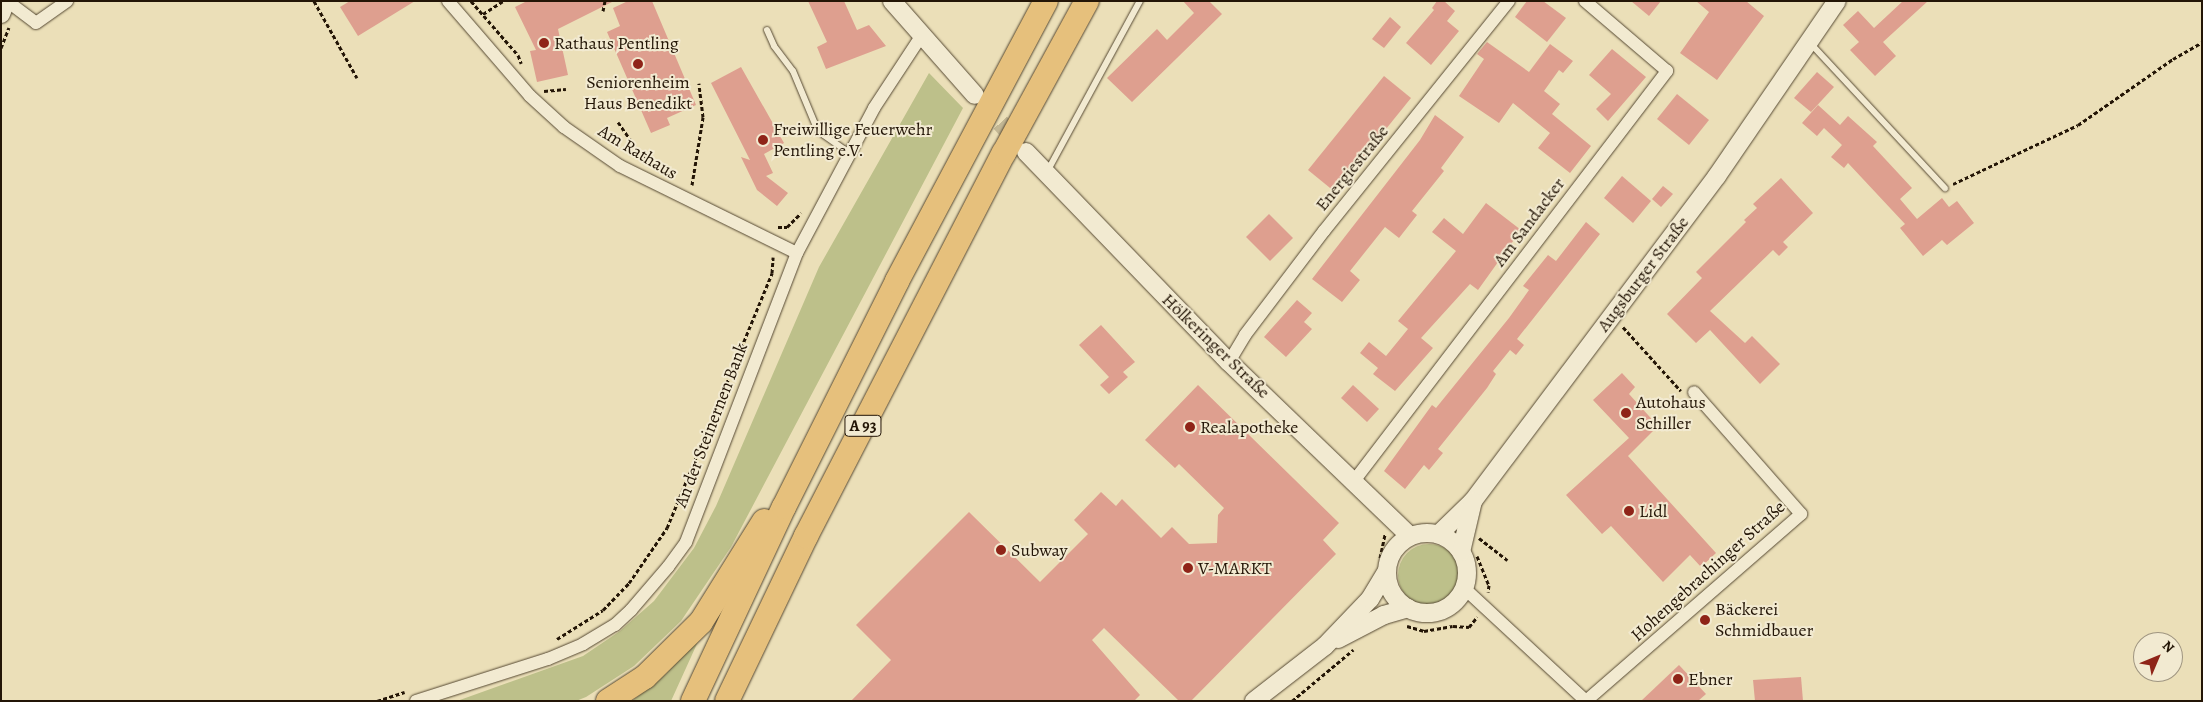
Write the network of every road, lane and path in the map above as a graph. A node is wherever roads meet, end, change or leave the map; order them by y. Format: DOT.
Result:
graph roads {
  1 [pos="7,1"];
  2 [pos="67,1"];
  3 [pos="314,1"];
  4 [pos="448,1"];
  5 [pos="471,1"];
  6 [pos="502,1"];
  7 [pos="604,1"];
  8 [pos="892,1"];
  9 [pos="1046,1"];
  10 [pos="1087,1"];
  11 [pos="1140,1"];
  12 [pos="1510,1"];
  13 [pos="1585,1"];
  14 [pos="1837,1"];
  15 [pos="603,11"];
  16 [pos="1,14"];
  17 [pos="767,30"];
  18 [pos="922,35"];
  19 [pos="2202,42"];
  20 [pos="1810,43"];
  21 [pos="358,78"];
  22 [pos="699,83"];
  23 [pos="566,89"];
  24 [pos="534,92"];
  25 [pos="975,95"];
  26 [pos="618,122"];
  27 [pos="1026,152"];
  28 [pos="850,153"];
  29 [pos="664,171"];
  30 [pos="1046,173"];
  31 [pos="685,181"];
  32 [pos="692,185"];
  33 [pos="1945,188"];
  34 [pos="700,189"];
  35 [pos="802,210"];
  36 [pos="770,224"];
  37 [pos="797,253"];
  38 [pos="1621,325"];
  39 [pos="1229,362"];
  40 [pos="1694,392"];
  41 [pos="1354,481"];
  42 [pos="1473,501"];
  43 [pos="784,507"];
  44 [pos="1439,534"];
  45 [pos="1410,536"];
  46 [pos="1471,549"];
  47 [pos="1507,560"];
  48 [pos="1386,572"];
  49 [pos="1464,588"];
  50 [pos="1486,606"];
  51 [pos="1408,608"];
  52 [pos="1397,623"];
  53 [pos="551,642"];
  54 [pos="1357,644"];
  55 [pos="1325,646"];
  56 [pos="414,695"];
  57 [pos="377,701"];
  58 [pos="608,701"];
  59 [pos="693,701"];
  60 [pos="728,701"];
  61 [pos="1254,701"];
  62 [pos="1292,701"];
  63 [pos="1586,701"];
  1 -- 2 [label="street"];
  1 -- 16 [label="street"];
  3 -- 21 [label="path"];
  4 -- 37 [label="street, Am Rathaus"];
  5 -- 6 [label="path"];
  7 -- 15 [label="path"];
  8 -- 18 [label="street"];
  9 -- 43 [label="highway, A 93"];
  10 -- 60 [label="highway, A 93"];
  11 -- 30 [label="lane"];
  12 -- 39 [label="street, Energiestraße"];
  13 -- 41 [label="street, Am Sandacker"];
  14 -- 20 [label="street, Augsburger Straße"];
  17 -- 28 [label="lane"];
  18 -- 25 [label="street"];
  18 -- 28 [label="street, An der Steinernen Bank"];
  19 -- 33 [label="path"];
  20 -- 33 [label="lane"];
  20 -- 42 [label="street, Augsburger Straße"];
  22 -- 32 [label="path"];
  23 -- 24 [label="path"];
  26 -- 29 [label="path"];
  27 -- 30 [label="street, Hölkeringer Straße"];
  28 -- 37 [label="street, An der Steinernen Bank"];
  30 -- 39 [label="street, Hölkeringer Straße"];
  31 -- 32 [label="path"];
  32 -- 34 [label="path"];
  35 -- 36 [label="path"];
  37 -- 53 [label="path"];
  37 -- 56 [label="street, An der Steinernen Bank"];
  38 -- 40 [label="path"];
  39 -- 41 [label="street, Hölkeringer Straße"];
  40 -- 63 [label="street, Hohengebrachinger Straße"];
  41 -- 45 [label="street, Hölkeringer Straße"];
  42 -- 44 [label="street, Augsburger Straße"];
  42 -- 46 [label="street, Augsburger Straße"];
  43 -- 58 [label="highway"];
  43 -- 59 [label="highway, A 93"];
  44 -- 45 [label="street"];
  44 -- 46 [label="street"];
  45 -- 48 [label="street"];
  46 -- 47 [label="path"];
  46 -- 49 [label="street"];
  46 -- 50 [label="path"];
  48 -- 51 [label="street"];
  48 -- 55 [label="street"];
  49 -- 50 [label="street"];
  49 -- 51 [label="street"];
  50 -- 52 [label="path"];
  50 -- 63 [label="street"];
  51 -- 55 [label="street"];
  54 -- 62 [label="path"];
  55 -- 61 [label="street"];
  56 -- 57 [label="path"];
}
